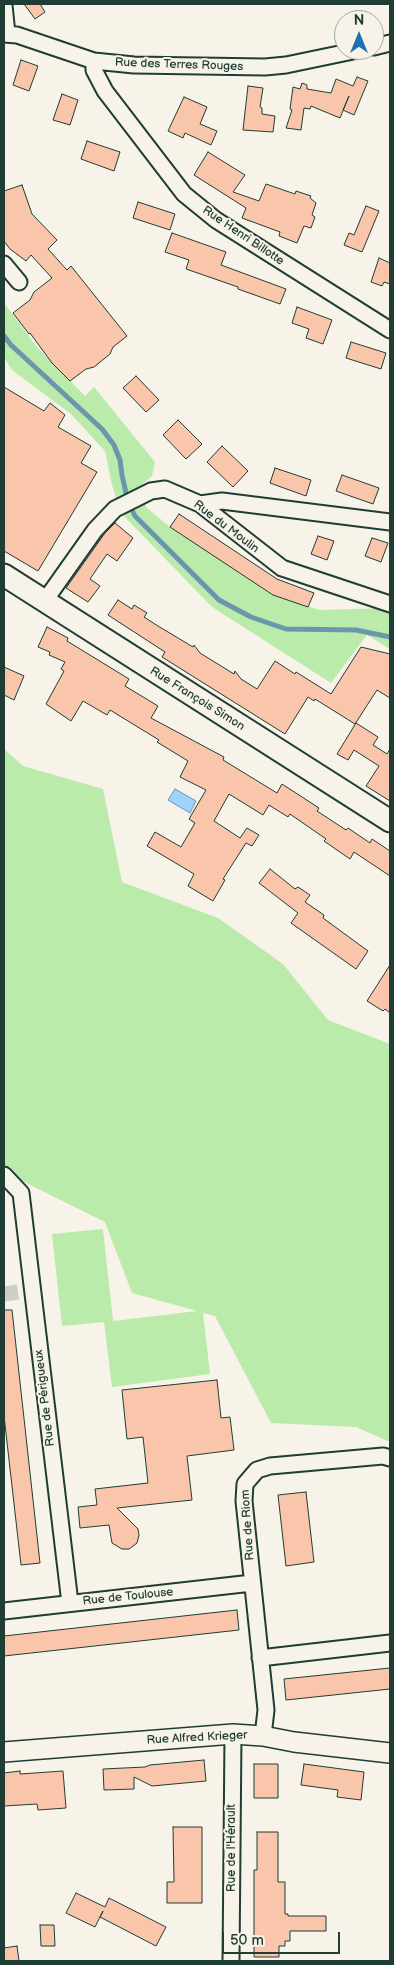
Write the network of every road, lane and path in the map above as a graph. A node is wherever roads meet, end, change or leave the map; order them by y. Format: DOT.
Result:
graph roads {
  1 [pos="4,5"];
  2 [pos="5,34"];
  3 [pos="334,55"];
  4 [pos="94,61"];
  5 [pos="4,264"];
  6 [pos="19,282"];
  7 [pos="390,330"];
  8 [pos="200,504"];
  9 [pos="390,522"];
  10 [pos="4,576"];
  11 [pos="44,602"];
  12 [pos="390,604"];
  13 [pos="390,821"];
  14 [pos="4,1176"];
  15 [pos="390,1458"];
  16 [pos="252,1583"];
  17 [pos="70,1603"];
  18 [pos="4,1611"];
  19 [pos="390,1643"];
  20 [pos="260,1658"];
  21 [pos="233,1734"];
  22 [pos="263,1736"];
  23 [pos="4,1752"];
  24 [pos="390,1754"];
  25 [pos="231,1961"];
  1 -- 2 [label="street"];
  2 -- 4 [label="street, Rue des Terres Rouges"];
  3 -- 4 [label="street, Rue des Terres Rouges"];
  4 -- 7 [label="street, Rue Henri Billotte"];
  5 -- 6 [label="street"];
  8 -- 9 [label="street"];
  8 -- 11 [label="street, Rue du Moulin"];
  8 -- 12 [label="street, Rue du Moulin"];
  10 -- 11 [label="main road, Rue François Simon"];
  11 -- 13 [label="main road, Rue François Simon"];
  14 -- 17 [label="street, Rue de Périgueux"];
  15 -- 16 [label="street, Rue de Riom"];
  16 -- 17 [label="street, Rue de Toulouse"];
  16 -- 20 [label="street, Rue de Riom"];
  17 -- 18 [label="street, Rue de Toulouse"];
  19 -- 20 [label="street"];
  20 -- 22 [label="street, Rue de Riom"];
  21 -- 22 [label="street, Rue Alfred Krieger"];
  21 -- 23 [label="street, Rue Alfred Krieger"];
  21 -- 25 [label="street, Rue de l'Hérault"];
  22 -- 24 [label="street, Rue Alfred Krieger"];
}
